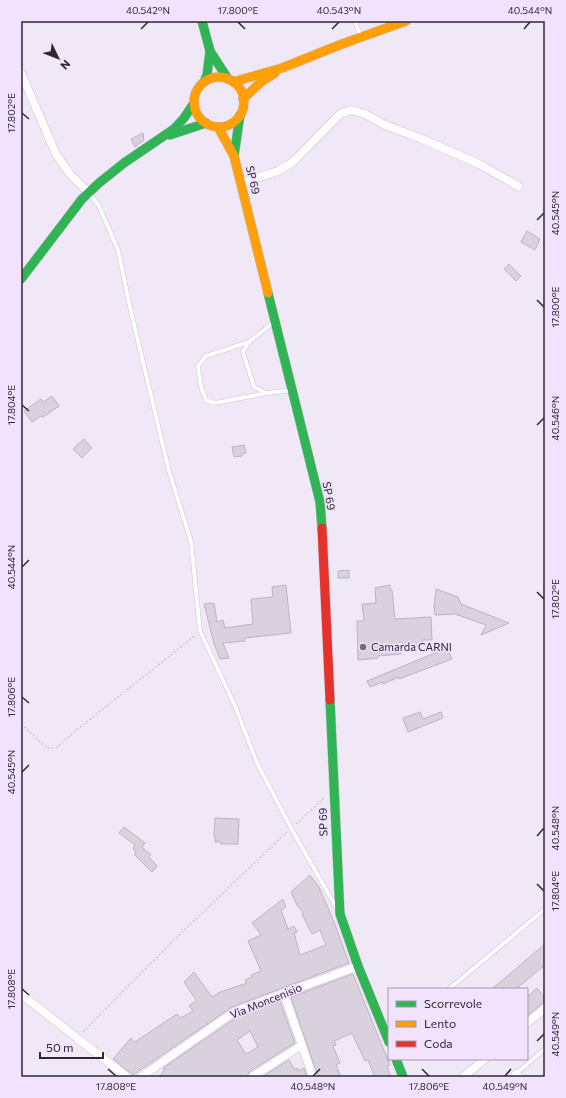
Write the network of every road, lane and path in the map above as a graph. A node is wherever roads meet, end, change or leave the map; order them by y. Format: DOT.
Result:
graph roads {
  1 [pos="202,21"];
  2 [pos="355,21"];
  3 [pos="406,21"];
  4 [pos="361,37"];
  5 [pos="210,51"];
  6 [pos="282,68"];
  7 [pos="21,73"];
  8 [pos="230,80"];
  9 [pos="204,82"];
  10 [pos="244,99"];
  11 [pos="194,103"];
  12 [pos="240,116"];
  13 [pos="206,123"];
  14 [pos="218,127"];
  15 [pos="162,138"];
  16 [pos="234,156"];
  17 [pos="241,183"];
  18 [pos="518,186"];
  19 [pos="89,193"];
  20 [pos="21,279"];
  21 [pos="275,321"];
  22 [pos="249,342"];
  23 [pos="292,390"];
  24 [pos="267,393"];
  25 [pos="191,639"];
  26 [pos="21,724"];
  27 [pos="334,789"];
  28 [pos="291,828"];
  29 [pos="545,909"];
  30 [pos="340,914"];
  31 [pos="358,966"];
  32 [pos="450,988"];
  33 [pos="21,994"];
  34 [pos="284,994"];
  35 [pos="545,1008"];
  36 [pos="528,1022"];
  37 [pos="78,1038"];
  38 [pos="388,1038"];
  39 [pos="302,1046"];
  40 [pos="545,1050"];
  41 [pos="396,1060"];
  42 [pos="483,1060"];
  43 [pos="515,1076"];
  44 [pos="127,1077"];
  45 [pos="140,1077"];
  46 [pos="252,1077"];
  47 [pos="313,1077"];
  48 [pos="403,1077"];
  49 [pos="463,1077"];
  1 -- 5 [label="main road"];
  2 -- 4 [label="lane"];
  3 -- 4 [label="main road"];
  4 -- 6 [label="main road"];
  5 -- 8 [label="main road"];
  5 -- 9 [label="main road"];
  6 -- 8 [label="main road"];
  6 -- 10 [label="main road"];
  7 -- 19 [label="street"];
  8 -- 9 [label="main road"];
  8 -- 10 [label="main road"];
  9 -- 11 [label="main road"];
  10 -- 12 [label="main road"];
  11 -- 13 [label="main road"];
  11 -- 15 [label="main road"];
  12 -- 14 [label="main road"];
  12 -- 16 [label="main road"];
  13 -- 14 [label="main road"];
  13 -- 15 [label="main road"];
  14 -- 16 [label="main road"];
  15 -- 19 [label="main road"];
  16 -- 17 [label="main road, SP 69"];
  17 -- 18 [label="street"];
  17 -- 21 [label="main road, SP 69"];
  19 -- 20 [label="main road"];
  19 -- 28 [label="lane"];
  21 -- 22 [label="lane"];
  21 -- 23 [label="main road, SP 69"];
  22 -- 24 [label="lane"];
  22 -- 24 [label="lane"];
  23 -- 24 [label="lane"];
  23 -- 27 [label="main road, SP 69"];
  25 -- 26 [label="path"];
  27 -- 28 [label="path"];
  27 -- 30 [label="main road, SP 69"];
  28 -- 30 [label="lane"];
  28 -- 37 [label="path"];
  29 -- 32 [label="lane"];
  30 -- 31 [label="main road, SP 69"];
  31 -- 34 [label="street, Via Moncenisio"];
  31 -- 38 [label="main road, SP 69"];
  33 -- 37 [label="street"];
  34 -- 39 [label="street"];
  34 -- 45 [label="street, Via Moncenisio"];
  35 -- 36 [label="street"];
  37 -- 44 [label="street"];
  39 -- 46 [label="street"];
  39 -- 47 [label="street"];
  40 -- 43 [label="lane"];
  41 -- 48 [label="main road"];
  42 -- 49 [label="street"];
}
